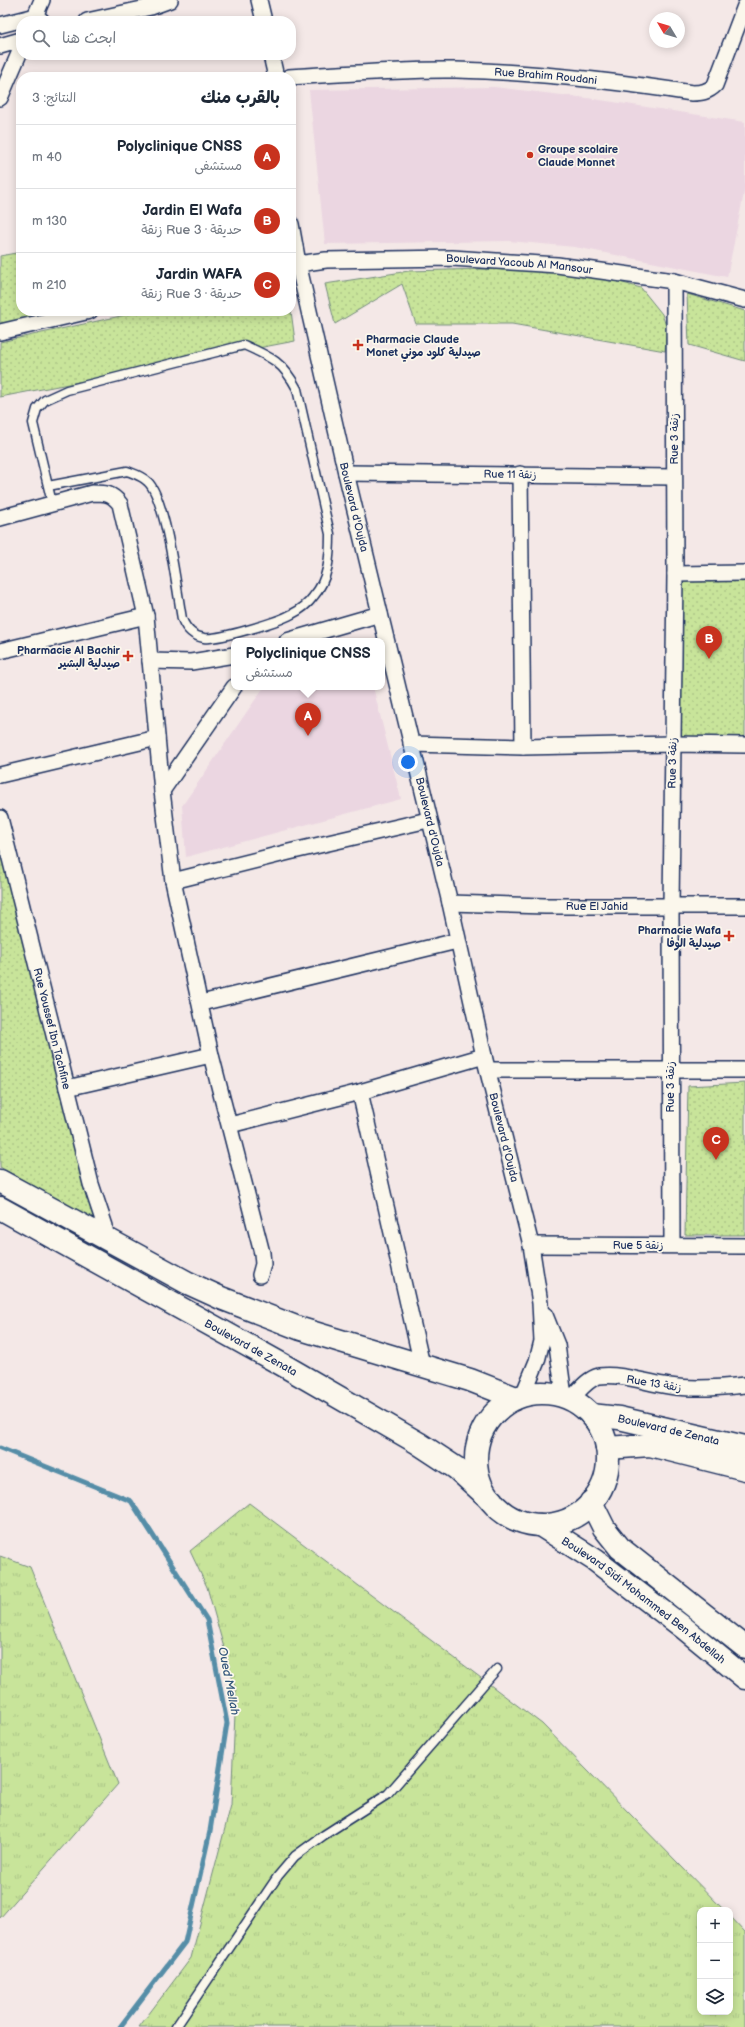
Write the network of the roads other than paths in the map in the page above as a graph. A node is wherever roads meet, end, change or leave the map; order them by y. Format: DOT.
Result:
graph roads {
  1 [pos="170,0"];
  2 [pos="259,0"];
  3 [pos="745,6"];
  4 [pos="37,12"];
  5 [pos="26,16"];
  6 [pos="110,16"];
  7 [pos="263,16"];
  8 [pos="16,19"];
  9 [pos="0,25"];
  10 [pos="16,41"];
  11 [pos="0,46"];
  12 [pos="16,60"];
  13 [pos="272,60"];
  14 [pos="275,72"];
  15 [pos="296,77"];
  16 [pos="0,98"];
  17 [pos="296,264"];
  18 [pos="296,272"];
  19 [pos="674,280"];
  20 [pos="745,300"];
  21 [pos="69,316"];
  22 [pos="0,332"];
  23 [pos="346,473"];
  24 [pos="520,474"];
  25 [pos="674,477"];
  26 [pos="48,486"];
  27 [pos="52,503"];
  28 [pos="0,518"];
  29 [pos="745,573"];
  30 [pos="675,574"];
  31 [pos="380,614"];
  32 [pos="146,616"];
  33 [pos="297,638"];
  34 [pos="0,651"];
  35 [pos="231,655"];
  36 [pos="150,661"];
  37 [pos="232,690"];
  38 [pos="157,738"];
  39 [pos="411,744"];
  40 [pos="673,744"];
  41 [pos="745,745"];
  42 [pos="523,747"];
  43 [pos="0,775"];
  44 [pos="162,790"];
  45 [pos="0,818"];
  46 [pos="428,820"];
  47 [pos="173,881"];
  48 [pos="450,903"];
  49 [pos="671,906"];
  50 [pos="745,906"];
  51 [pos="457,941"];
  52 [pos="201,1003"];
  53 [pos="211,1055"];
  54 [pos="486,1064"];
  55 [pos="670,1070"];
  56 [pos="745,1070"];
  57 [pos="67,1088"];
  58 [pos="360,1092"];
  59 [pos="230,1125"];
  60 [pos="0,1180"];
  61 [pos="0,1208"];
  62 [pos="105,1238"];
  63 [pos="531,1244"];
  64 [pos="672,1245"];
  65 [pos="745,1246"];
  66 [pos="260,1275"];
  67 [pos="540,1303"];
  68 [pos="422,1365"];
  69 [pos="745,1385"];
  70 [pos="520,1397"];
  71 [pos="568,1398"];
  72 [pos="591,1415"];
  73 [pos="607,1448"];
  74 [pos="745,1448"];
  75 [pos="745,1468"];
  76 [pos="492,1502"];
  77 [pos="592,1502"];
  78 [pos="540,1525"];
  79 [pos="745,1646"];
  80 [pos="497,1669"];
  81 [pos="745,1678"];
  82 [pos="176,2027"];
  1 -- 6 [label="street"];
  2 -- 7 [label="street"];
  3 -- 15 [label="street, Rue Brahim Roudani"];
  4 -- 5 [label="street"];
  8 -- 9 [label="street"];
  10 -- 11 [label="street"];
  12 -- 16 [label="street"];
  13 -- 14 [label="street"];
  17 -- 19 [label="street, Boulevard Yacoub Al Mansour"];
  18 -- 23 [label="street, Boulevard d'Oujda"];
  19 -- 20 [label="street, Boulevard Yacoub Al Mansour"];
  19 -- 25 [label="street, Rue 3 زنقة"];
  21 -- 22 [label="street"];
  23 -- 24 [label="street, Rue 11 زنقة"];
  23 -- 31 [label="street, Boulevard d'Oujda"];
  24 -- 25 [label="street, Rue 11 زنقة"];
  24 -- 42 [label="street"];
  25 -- 30 [label="street, Rue 3 زنقة"];
  26 -- 26 [label="lane"];
  26 -- 27 [label="lane"];
  27 -- 28 [label="street"];
  27 -- 32 [label="street"];
  29 -- 30 [label="street"];
  30 -- 40 [label="street, Rue 3 زنقة"];
  31 -- 33 [label="street"];
  31 -- 39 [label="street, Boulevard d'Oujda"];
  32 -- 34 [label="street"];
  32 -- 36 [label="street"];
  35 -- 36 [label="street"];
  36 -- 38 [label="street"];
  37 -- 44 [label="street"];
  38 -- 43 [label="street"];
  38 -- 44 [label="street"];
  39 -- 42 [label="street"];
  39 -- 46 [label="street, Boulevard d'Oujda"];
  40 -- 41 [label="street"];
  40 -- 42 [label="street"];
  40 -- 49 [label="street, Rue 3 زنقة"];
  44 -- 47 [label="street"];
  45 -- 57 [label="street, Rue Youssef Ibn Tachfine"];
  46 -- 47 [label="street"];
  46 -- 48 [label="street, Boulevard d'Oujda"];
  47 -- 52 [label="street"];
  48 -- 49 [label="street, Rue El Jahid"];
  48 -- 51 [label="street, Boulevard d'Oujda"];
  49 -- 50 [label="street, Rue El Jahid"];
  49 -- 55 [label="street, Rue 3 زنقة"];
  51 -- 52 [label="street"];
  51 -- 54 [label="street, Boulevard d'Oujda"];
  52 -- 53 [label="street"];
  53 -- 57 [label="street"];
  53 -- 59 [label="street"];
  54 -- 55 [label="street"];
  54 -- 58 [label="street"];
  54 -- 63 [label="street, Boulevard d'Oujda"];
  55 -- 56 [label="street"];
  55 -- 64 [label="street, Rue 3 زنقة"];
  57 -- 62 [label="street, Rue Youssef Ibn Tachfine"];
  58 -- 59 [label="street"];
  58 -- 68 [label="street"];
  59 -- 66 [label="street"];
  60 -- 62 [label="main road"];
  61 -- 76 [label="main road, Boulevard de Zenata"];
  62 -- 68 [label="main road"];
  63 -- 64 [label="street, Rue 5 زنقة"];
  63 -- 67 [label="street, Boulevard d'Oujda"];
  64 -- 65 [label="street, Rue 5 زنقة"];
  67 -- 70 [label="street, Boulevard d'Oujda"];
  67 -- 71 [label="street, Boulevard d'Oujda"];
  68 -- 70 [label="main road"];
  69 -- 71 [label="street, Rue 13 زنقة"];
  70 -- 71 [label="main road"];
  70 -- 76 [label="main road"];
  71 -- 72 [label="main road"];
  72 -- 73 [label="main road"];
  72 -- 74 [label="main road, Boulevard de Zenata"];
  73 -- 75 [label="main road, Boulevard de Zenata"];
  73 -- 77 [label="main road"];
  76 -- 78 [label="main road"];
  77 -- 78 [label="main road"];
  77 -- 79 [label="main road"];
  78 -- 81 [label="main road, Boulevard Sidi Mohammed Ben Abdellah"];
  80 -- 82 [label="lane"];
}
